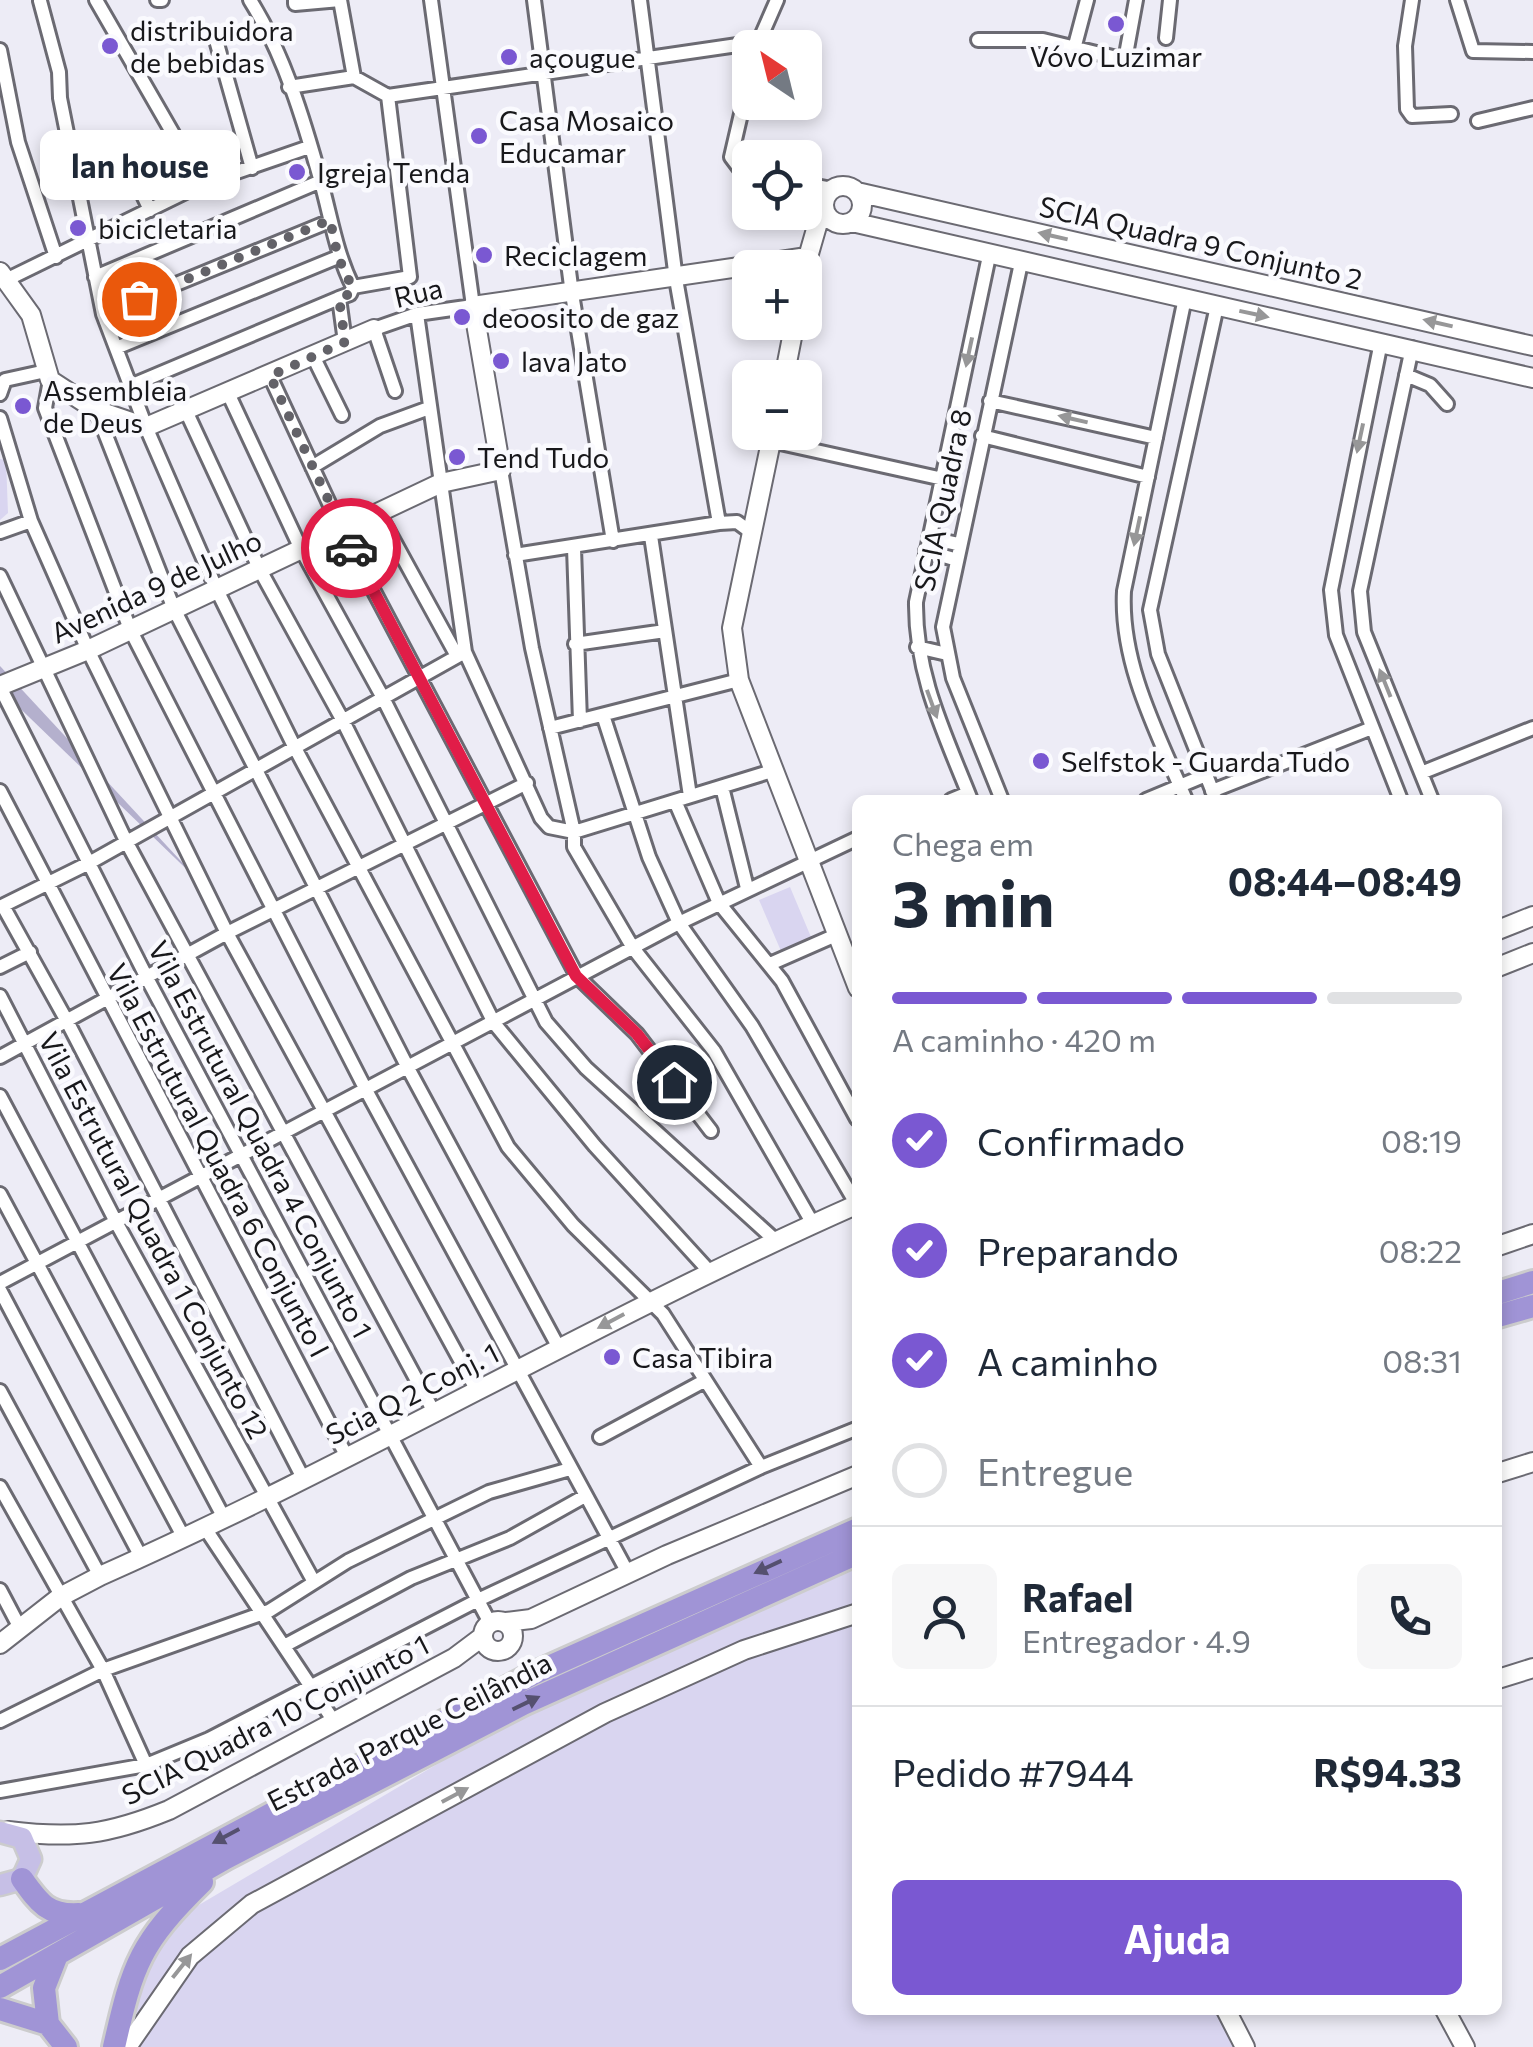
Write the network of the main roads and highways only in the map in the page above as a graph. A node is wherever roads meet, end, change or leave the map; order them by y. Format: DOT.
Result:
graph roads {
  1 [pos="1533,1282"];
  2 [pos="1502,1292"];
  3 [pos="1533,1306"];
  4 [pos="1502,1315"];
  5 [pos="852,1532"];
  6 [pos="852,1556"];
  7 [pos="4,1832"];
  8 [pos="226,1858"];
  9 [pos="18,1874"];
  10 [pos="79,1914"];
  11 [pos="56,1955"];
  12 [pos="0,1959"];
  13 [pos="0,1987"];
  14 [pos="0,2009"];
  15 [pos="48,2024"];
  16 [pos="66,2047"];
  17 [pos="114,2047"];
  1 -- 2 [label="highway"];
  3 -- 4 [label="highway"];
  5 -- 10 [label="highway, Estrada Parque Ceilândia, one-way"];
  8 -- 6 [label="highway, Estrada Parque Ceilândia, one-way"];
  7 -- 9 [label="main road"];
  8 -- 11 [label="highway, Estrada Parque Ceilândia"];
  8 -- 17 [label="highway"];
  9 -- 10 [label="highway"];
  10 -- 12 [label="highway, Estrada Parque Ceilândia"];
  11 -- 13 [label="highway, Estrada Parque Ceilândia"];
  11 -- 15 [label="highway"];
  14 -- 15 [label="highway"];
  15 -- 16 [label="highway"];
}
